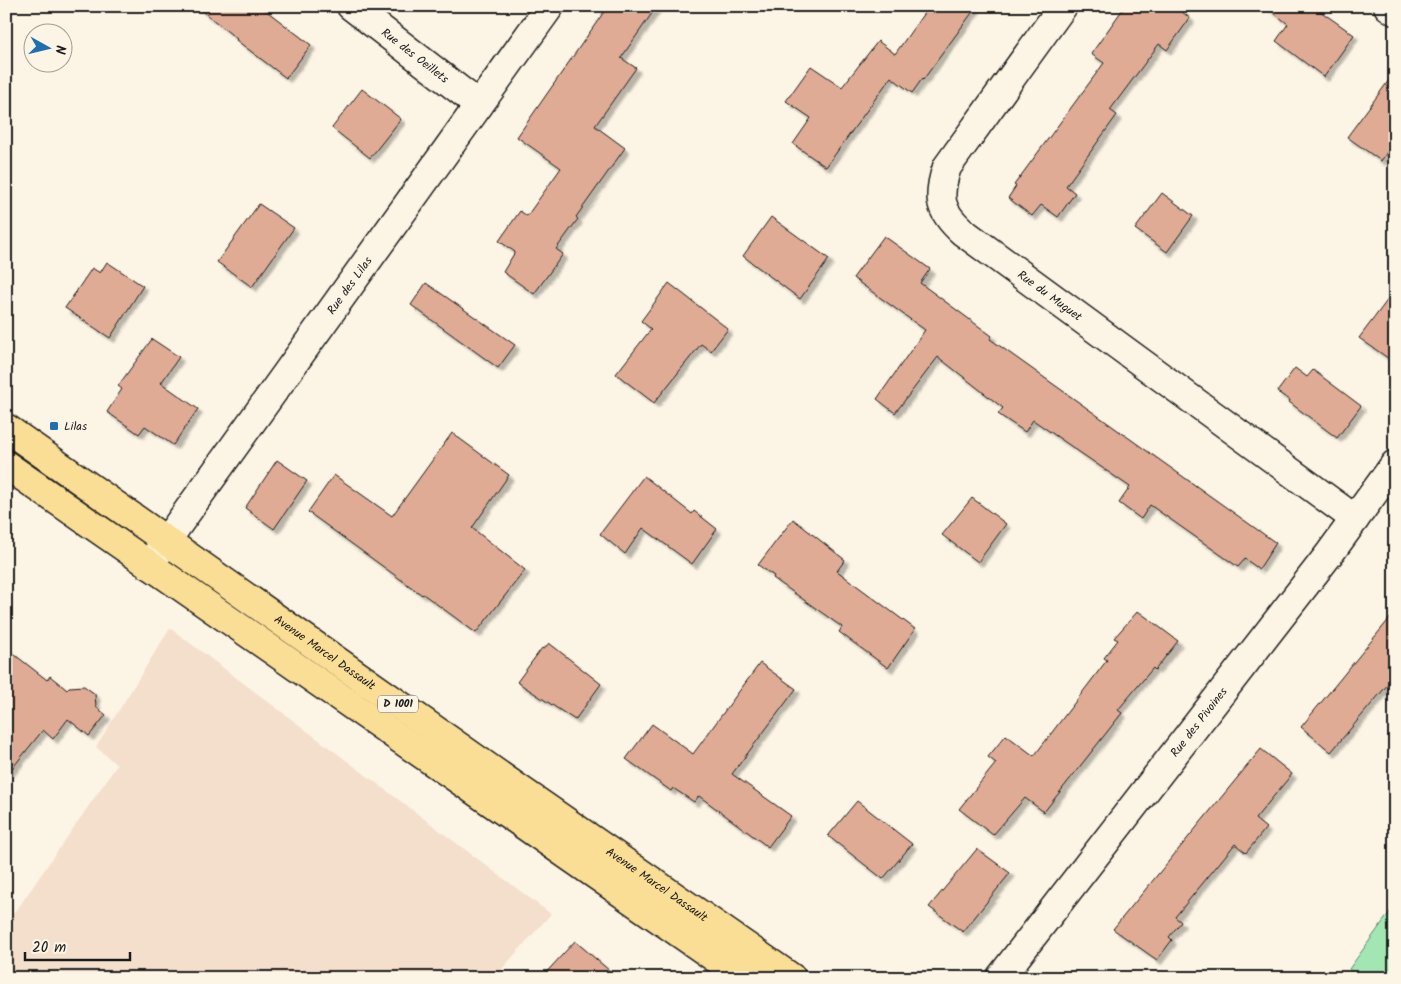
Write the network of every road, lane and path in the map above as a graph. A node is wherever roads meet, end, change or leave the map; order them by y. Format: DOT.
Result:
graph roads {
  1 [pos="351,6"];
  2 [pos="550,6"];
  3 [pos="1063,6"];
  4 [pos="1388,6"];
  5 [pos="1395,11"];
  6 [pos="479,105"];
  7 [pos="6,428"];
  8 [pos="1395,464"];
  9 [pos="6,466"];
  10 [pos="1355,519"];
  11 [pos="167,540"];
  12 [pos="149,566"];
  13 [pos="744,978"];
  14 [pos="792,978"];
  15 [pos="1000,978"];
  1 -- 6 [label="street, Rue des Oeillets"];
  2 -- 6 [label="street, Rue des Lilas"];
  3 -- 10 [label="street, Rue du Muguet"];
  4 -- 5 [label="street"];
  6 -- 11 [label="street, Rue des Lilas"];
  7 -- 11 [label="main road, Avenue Marcel Dassault / D 1001"];
  8 -- 10 [label="street, Rue des Pivoines"];
  9 -- 12 [label="main road, D 1001"];
  10 -- 15 [label="street, Rue des Pivoines"];
  11 -- 12 [label="street, Rue des Lilas"];
  11 -- 14 [label="main road, Avenue Marcel Dassault / D 1001"];
  12 -- 13 [label="main road, D 1001"];
}
